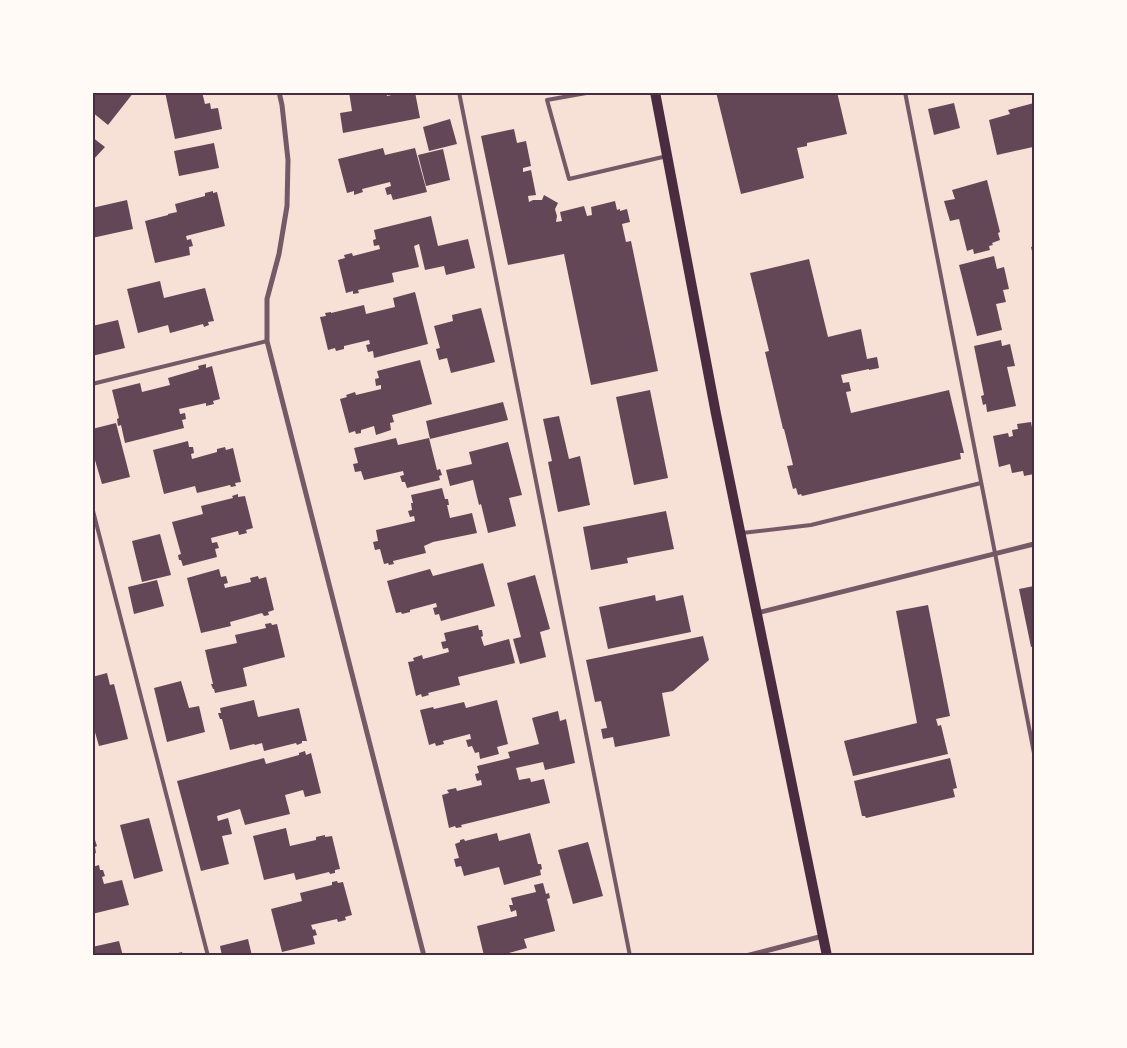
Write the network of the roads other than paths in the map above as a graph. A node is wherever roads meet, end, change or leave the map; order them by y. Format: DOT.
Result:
graph roads {
  1 [pos="279,92"];
  2 [pos="459,92"];
  3 [pos="592,92"];
  4 [pos="655,92"];
  5 [pos="906,92"];
  6 [pos="667,156"];
  7 [pos="267,341"];
  8 [pos="92,384"];
  9 [pos="981,483"];
  10 [pos="92,507"];
  11 [pos="740,534"];
  12 [pos="1034,544"];
  13 [pos="995,554"];
  14 [pos="757,614"];
  15 [pos="1034,754"];
  16 [pos="823,936"];
  17 [pos="208,956"];
  18 [pos="424,956"];
  19 [pos="630,956"];
  20 [pos="746,956"];
  21 [pos="827,956"];
  1 -- 7 [label="street"];
  2 -- 19 [label="lane"];
  3 -- 6 [label="lane"];
  4 -- 6 [label="main road"];
  5 -- 9 [label="lane"];
  6 -- 11 [label="main road"];
  7 -- 8 [label="lane"];
  7 -- 18 [label="street"];
  9 -- 11 [label="lane"];
  9 -- 13 [label="lane"];
  10 -- 17 [label="lane"];
  11 -- 14 [label="main road"];
  12 -- 13 [label="street"];
  13 -- 14 [label="street"];
  13 -- 15 [label="lane"];
  14 -- 16 [label="main road"];
  16 -- 20 [label="street"];
  16 -- 21 [label="main road"];
}
